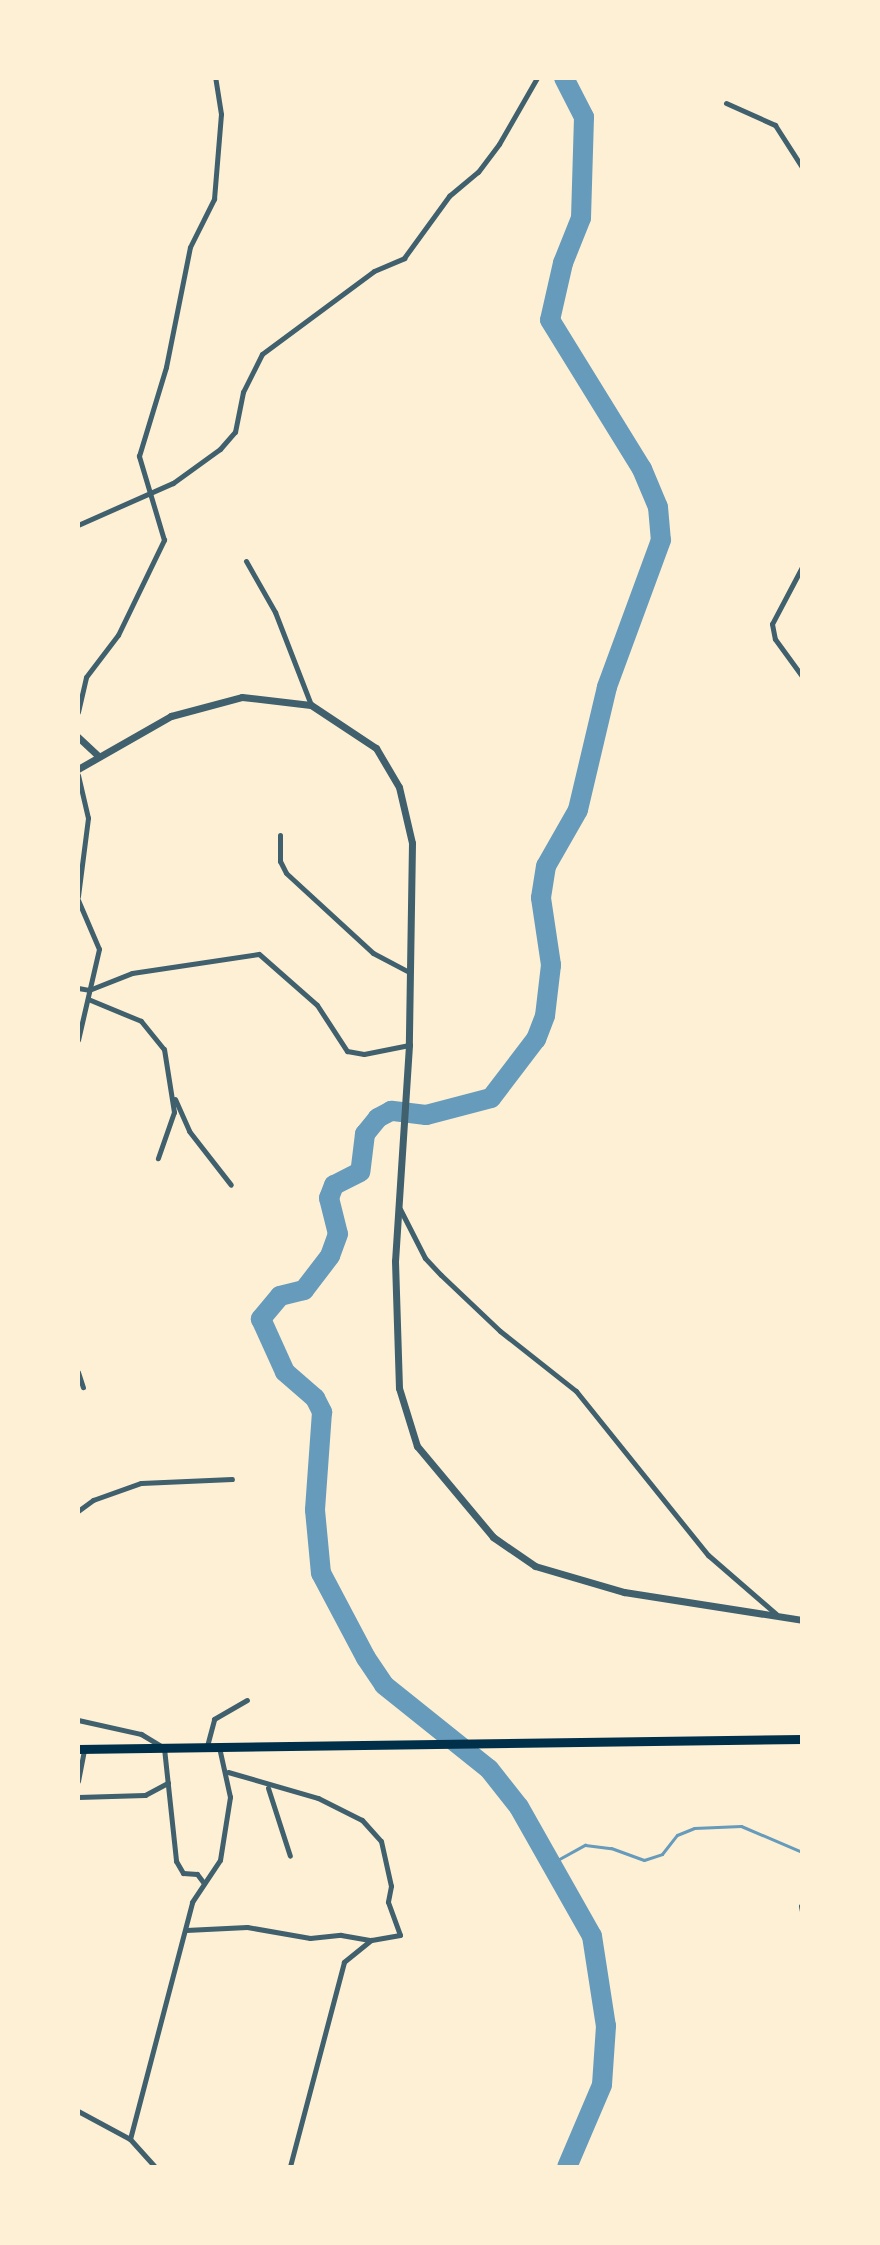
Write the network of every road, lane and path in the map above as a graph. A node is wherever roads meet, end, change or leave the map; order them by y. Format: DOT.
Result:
graph roads {
  1 [pos="215,78"];
  2 [pos="537,78"];
  3 [pos="726,103"];
  4 [pos="802,167"];
  5 [pos="152,494"];
  6 [pos="78,525"];
  7 [pos="246,561"];
  8 [pos="802,567"];
  9 [pos="802,676"];
  10 [pos="311,705"];
  11 [pos="78,712"];
  12 [pos="78,737"];
  13 [pos="97,755"];
  14 [pos="78,769"];
  15 [pos="78,775"];
  16 [pos="280,835"];
  17 [pos="78,898"];
  18 [pos="409,972"];
  19 [pos="78,988"];
  20 [pos="89,990"];
  21 [pos="88,999"];
  22 [pos="78,1040"];
  23 [pos="409,1045"];
  24 [pos="172,1091"];
  25 [pos="158,1158"];
  26 [pos="231,1185"];
  27 [pos="398,1202"];
  28 [pos="78,1372"];
  29 [pos="83,1387"];
  30 [pos="232,1479"];
  31 [pos="78,1511"];
  32 [pos="781,1616"];
  33 [pos="802,1620"];
  34 [pos="247,1700"];
  35 [pos="78,1720"];
  36 [pos="802,1739"];
  37 [pos="207,1747"];
  38 [pos="219,1747"];
  39 [pos="164,1748"];
  40 [pos="81,1749"];
  41 [pos="228,1772"];
  42 [pos="78,1781"];
  43 [pos="168,1783"];
  44 [pos="268,1787"];
  45 [pos="78,1797"];
  46 [pos="290,1856"];
  47 [pos="203,1882"];
  48 [pos="186,1930"];
  49 [pos="371,1940"];
  50 [pos="78,2111"];
  51 [pos="130,2139"];
  52 [pos="152,2166"];
  53 [pos="290,2167"];
  1 -- 5 [label="street"];
  2 -- 5 [label="street"];
  3 -- 4 [label="street"];
  5 -- 6 [label="street"];
  5 -- 11 [label="street"];
  7 -- 10 [label="street"];
  8 -- 9 [label="street"];
  10 -- 13 [label="street"];
  10 -- 18 [label="street"];
  12 -- 13 [label="street"];
  13 -- 14 [label="street"];
  15 -- 17 [label="street"];
  16 -- 18 [label="street"];
  17 -- 20 [label="street"];
  18 -- 23 [label="street"];
  19 -- 20 [label="street"];
  20 -- 21 [label="street"];
  20 -- 23 [label="street"];
  21 -- 22 [label="street"];
  21 -- 24 [label="street"];
  23 -- 27 [label="street"];
  24 -- 25 [label="street"];
  24 -- 26 [label="street"];
  27 -- 32 [label="street"];
  27 -- 32 [label="street"];
  28 -- 29 [label="street"];
  30 -- 31 [label="street"];
  32 -- 33 [label="street"];
  34 -- 37 [label="street"];
  35 -- 39 [label="street"];
  36 -- 38 [label="highway"];
  37 -- 38 [label="highway"];
  37 -- 39 [label="highway"];
  38 -- 41 [label="street"];
  39 -- 40 [label="highway"];
  39 -- 43 [label="street"];
  40 -- 42 [label="street"];
  41 -- 44 [label="street"];
  41 -- 47 [label="street"];
  43 -- 45 [label="street"];
  43 -- 47 [label="street"];
  44 -- 46 [label="street"];
  44 -- 49 [label="street"];
  47 -- 48 [label="street"];
  48 -- 49 [label="street"];
  48 -- 51 [label="street"];
  49 -- 53 [label="street"];
  50 -- 51 [label="street"];
  51 -- 52 [label="street"];
}
